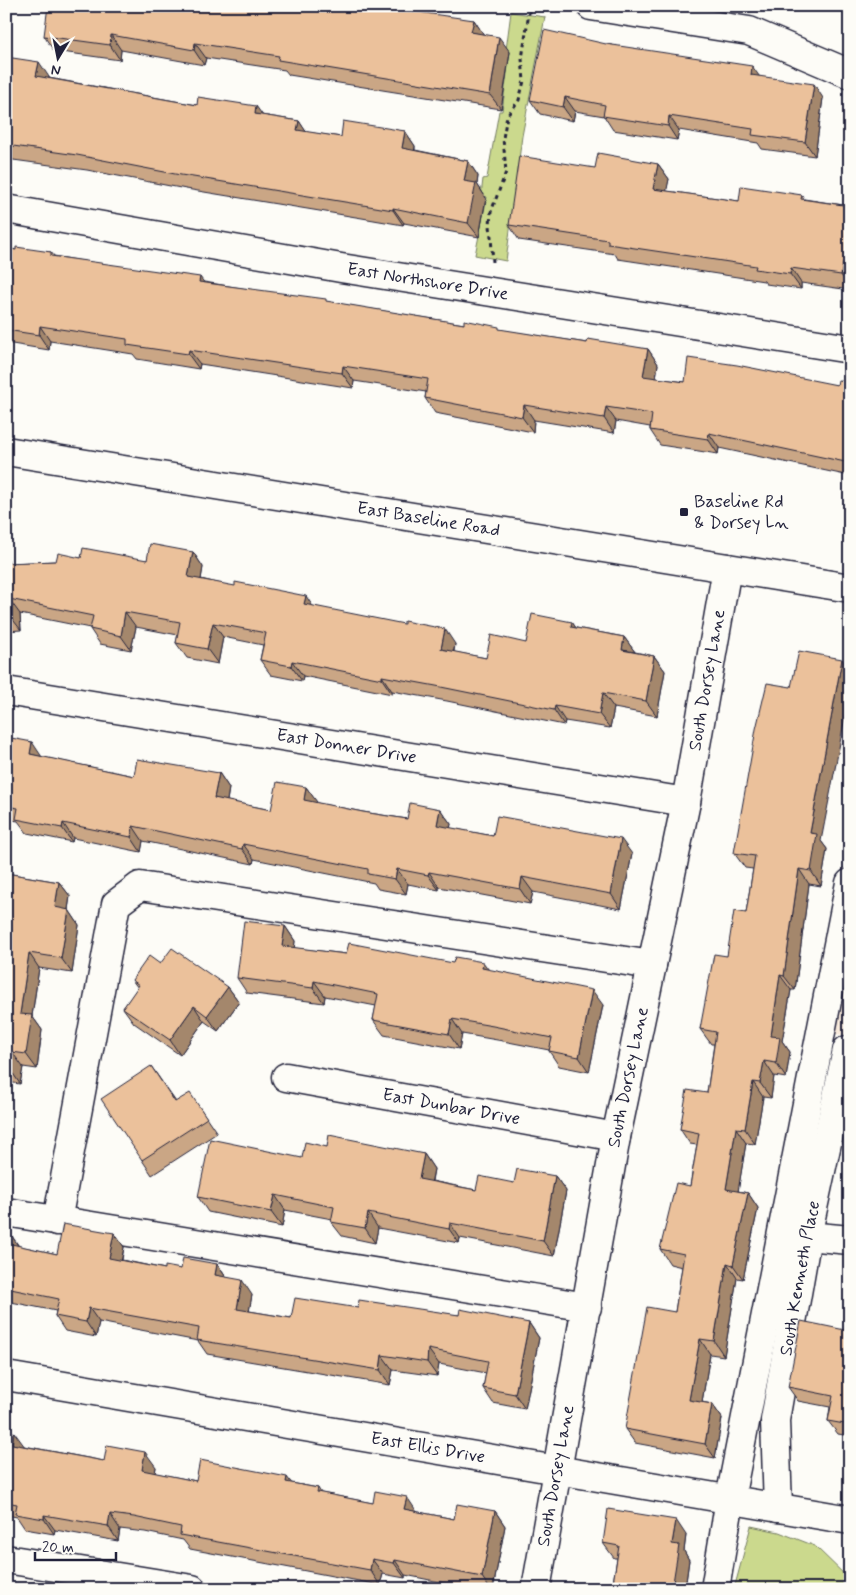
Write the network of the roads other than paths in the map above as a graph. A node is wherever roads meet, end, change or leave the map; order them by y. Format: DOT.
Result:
graph roads {
  1 [pos="591,6"];
  2 [pos="850,74"];
  3 [pos="6,209"];
  4 [pos="850,349"];
  5 [pos="6,451"];
  6 [pos="727,568"];
  7 [pos="850,588"];
  8 [pos="6,691"];
  9 [pos="686,802"];
  10 [pos="850,883"];
  11 [pos="652,965"];
  12 [pos="847,1050"];
  13 [pos="286,1076"];
  14 [pos="616,1138"];
  15 [pos="6,1212"];
  16 [pos="58,1221"];
  17 [pos="807,1236"];
  18 [pos="850,1240"];
  19 [pos="586,1307"];
  20 [pos="6,1376"];
  21 [pos="559,1471"];
  22 [pos="730,1500"];
  23 [pos="778,1508"];
  24 [pos="850,1520"];
  25 [pos="6,1559"];
  26 [pos="192,1589"];
  27 [pos="536,1589"];
  28 [pos="715,1589"];
  1 -- 2 [label="street"];
  3 -- 4 [label="street, East Northshore Drive"];
  5 -- 6 [label="street, East Baseline Road"];
  6 -- 7 [label="street, East Baseline Road"];
  6 -- 9 [label="street, South Dorsey Lane"];
  8 -- 9 [label="street, East Donner Drive"];
  9 -- 11 [label="street, South Dorsey Lane"];
  10 -- 22 [label="street"];
  11 -- 14 [label="street, South Dorsey Lane"];
  11 -- 16 [label="street"];
  12 -- 17 [label="street, South Kenneth Place"];
  13 -- 14 [label="street, East Dunbar Drive"];
  14 -- 19 [label="street, South Dorsey Lane"];
  15 -- 16 [label="street"];
  16 -- 19 [label="street"];
  17 -- 18 [label="street"];
  17 -- 23 [label="street, South Kenneth Place"];
  19 -- 21 [label="street, South Dorsey Lane"];
  20 -- 21 [label="street, East Ellis Drive"];
  21 -- 22 [label="street, East Ellis Drive"];
  21 -- 27 [label="street, South Dorsey Lane"];
  22 -- 23 [label="street, East Ellis Drive"];
  22 -- 28 [label="street"];
  23 -- 24 [label="street, East Ellis Drive"];
  25 -- 26 [label="street"];
}
